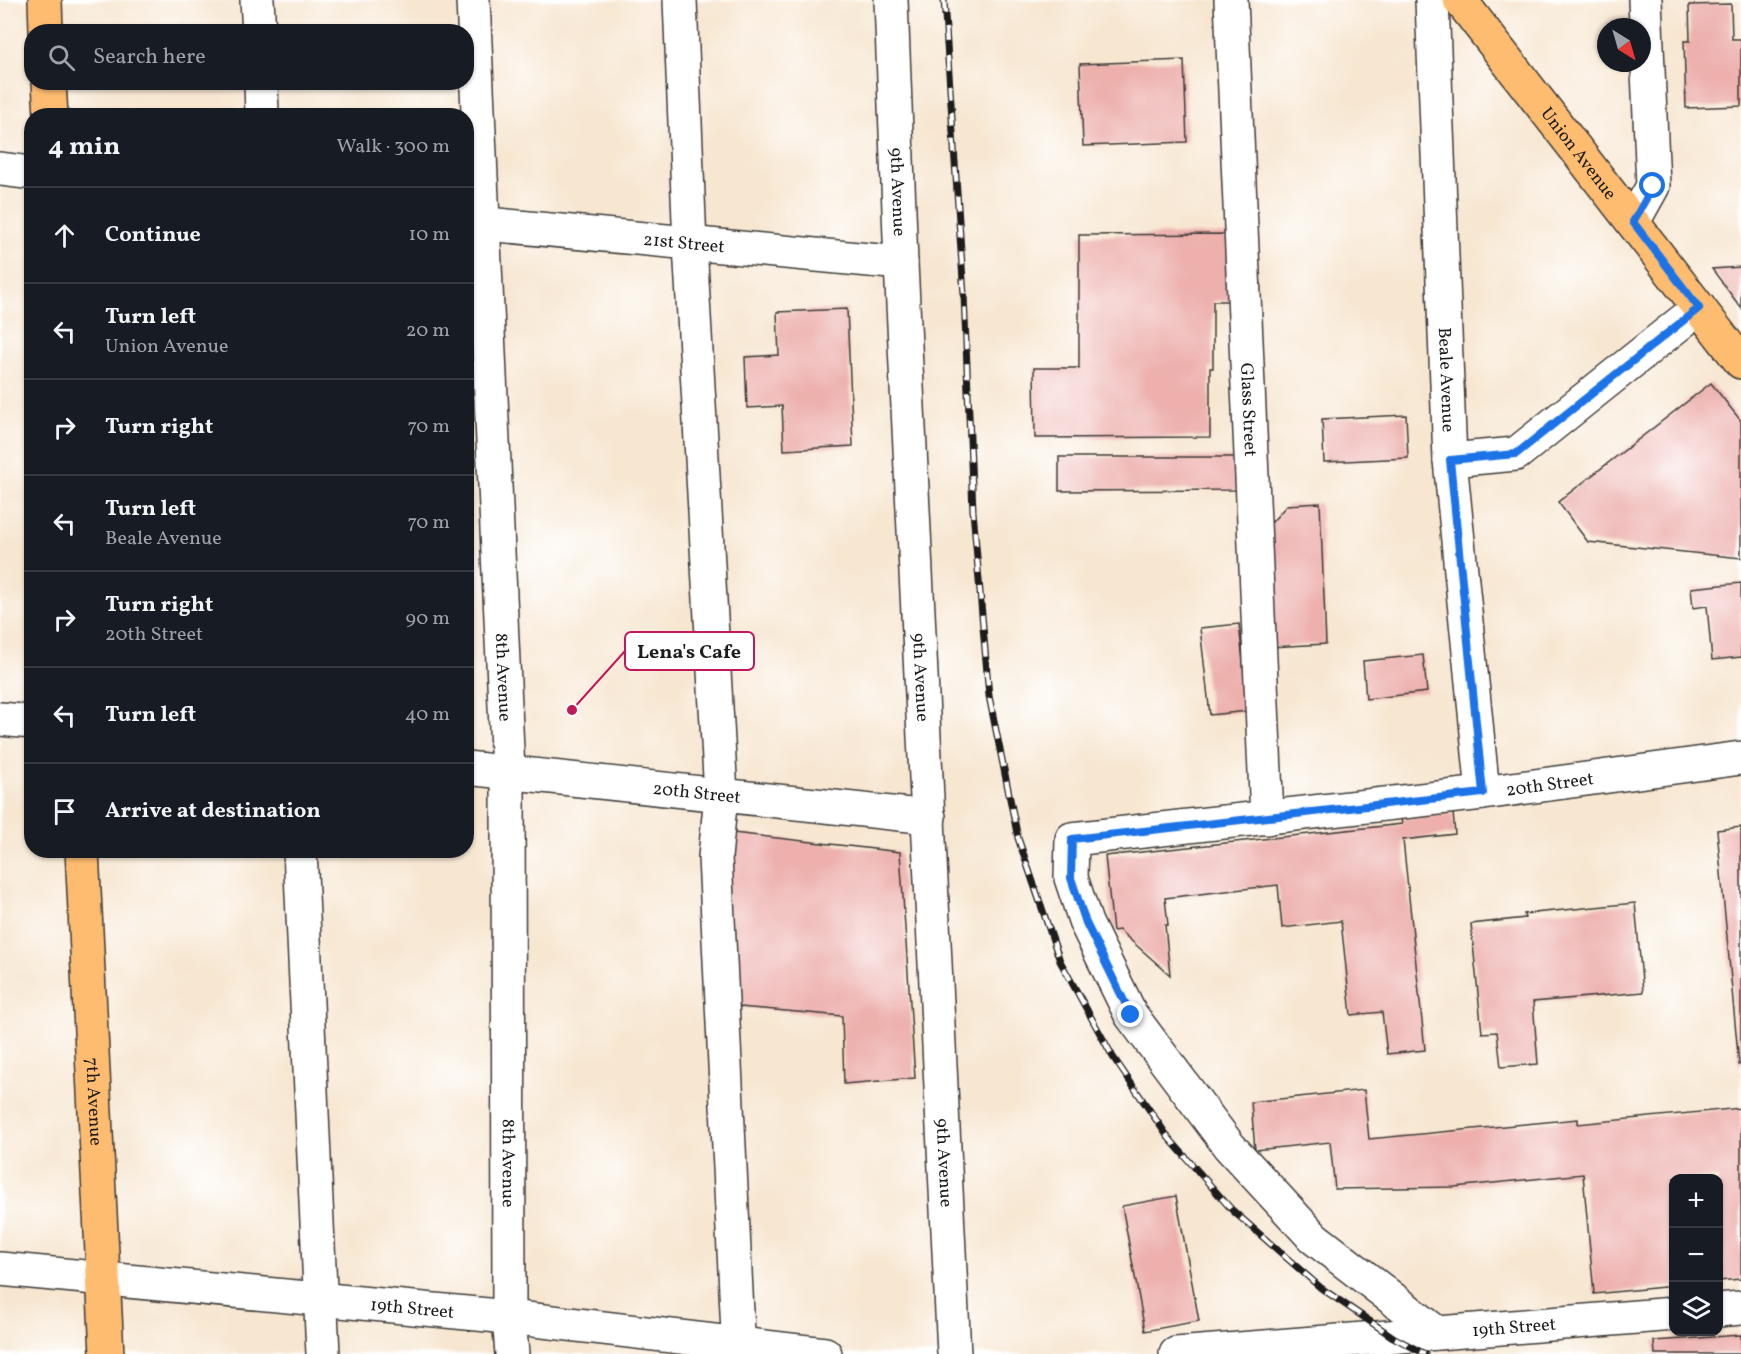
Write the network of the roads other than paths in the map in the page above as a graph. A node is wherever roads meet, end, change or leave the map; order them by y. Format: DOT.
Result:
graph roads {
  1 [pos="45,0"];
  2 [pos="257,0"];
  3 [pos="473,0"];
  4 [pos="680,0"];
  5 [pos="891,0"];
  6 [pos="1230,0"];
  7 [pos="1432,0"];
  8 [pos="1460,0"];
  9 [pos="1645,0"];
  10 [pos="46,24"];
  11 [pos="258,24"];
  12 [pos="473,24"];
  13 [pos="49,90"];
  14 [pos="261,90"];
  15 [pos="474,90"];
  16 [pos="51,108"];
  17 [pos="262,108"];
  18 [pos="474,108"];
  19 [pos="474,112"];
  20 [pos="0,169"];
  21 [pos="24,172"];
  22 [pos="1633,222"];
  23 [pos="475,223"];
  24 [pos="690,244"];
  25 [pos="901,264"];
  26 [pos="1699,308"];
  27 [pos="1741,362"];
  28 [pos="1450,460"];
  29 [pos="0,718"];
  30 [pos="24,721"];
  31 [pos="1741,758"];
  32 [pos="474,769"];
  33 [pos="508,772"];
  34 [pos="1483,793"];
  35 [pos="721,795"];
  36 [pos="929,817"];
  37 [pos="1267,818"];
  38 [pos="82,858"];
  39 [pos="300,858"];
  40 [pos="0,1269"];
  41 [pos="103,1280"];
  42 [pos="321,1300"];
  43 [pos="1741,1308"];
  44 [pos="1723,1310"];
  45 [pos="1669,1314"];
  46 [pos="509,1317"];
  47 [pos="1437,1333"];
  48 [pos="739,1349"];
  49 [pos="107,1354"];
  50 [pos="323,1354"];
  51 [pos="512,1354"];
  52 [pos="825,1354"];
  53 [pos="954,1354"];
  54 [pos="1176,1354"];
  1 -- 10 [label="main road"];
  2 -- 11 [label="street"];
  3 -- 12 [label="street, 8th Avenue"];
  4 -- 24 [label="street"];
  5 -- 25 [label="street, 9th Avenue"];
  6 -- 37 [label="street, Glass Street"];
  7 -- 28 [label="street, Beale Avenue"];
  8 -- 22 [label="main road, Union Avenue"];
  9 -- 22 [label="street"];
  13 -- 16 [label="main road"];
  14 -- 17 [label="street"];
  15 -- 18 [label="street, 8th Avenue"];
  19 -- 23 [label="street, 8th Avenue"];
  20 -- 21 [label="street"];
  22 -- 26 [label="main road, Union Avenue"];
  23 -- 24 [label="street, 21st Street"];
  23 -- 33 [label="street, 8th Avenue"];
  24 -- 25 [label="street, 21st Street"];
  24 -- 35 [label="street"];
  25 -- 36 [label="street, 9th Avenue"];
  26 -- 27 [label="main road, Union Avenue"];
  26 -- 28 [label="street"];
  28 -- 34 [label="street, Beale Avenue"];
  29 -- 30 [label="street"];
  31 -- 34 [label="street, 20th Street"];
  32 -- 33 [label="street, 20th Street"];
  33 -- 35 [label="street, 20th Street"];
  33 -- 46 [label="street, 8th Avenue"];
  34 -- 37 [label="street, 20th Street"];
  35 -- 36 [label="street, 20th Street"];
  35 -- 48 [label="street"];
  36 -- 53 [label="street, 9th Avenue"];
  37 -- 47 [label="street, 20th Street"];
  38 -- 41 [label="main road, 7th Avenue"];
  39 -- 42 [label="street"];
  40 -- 41 [label="street, 19th Street"];
  41 -- 42 [label="street, 19th Street"];
  41 -- 49 [label="main road, 7th Avenue"];
  42 -- 46 [label="street, 19th Street"];
  42 -- 50 [label="street"];
  43 -- 44 [label="street"];
  45 -- 47 [label="street, 19th Street"];
  46 -- 48 [label="street, 19th Street"];
  46 -- 51 [label="street, 8th Avenue"];
  47 -- 54 [label="street, 19th Street"];
  48 -- 52 [label="street, 19th Street"];
}
